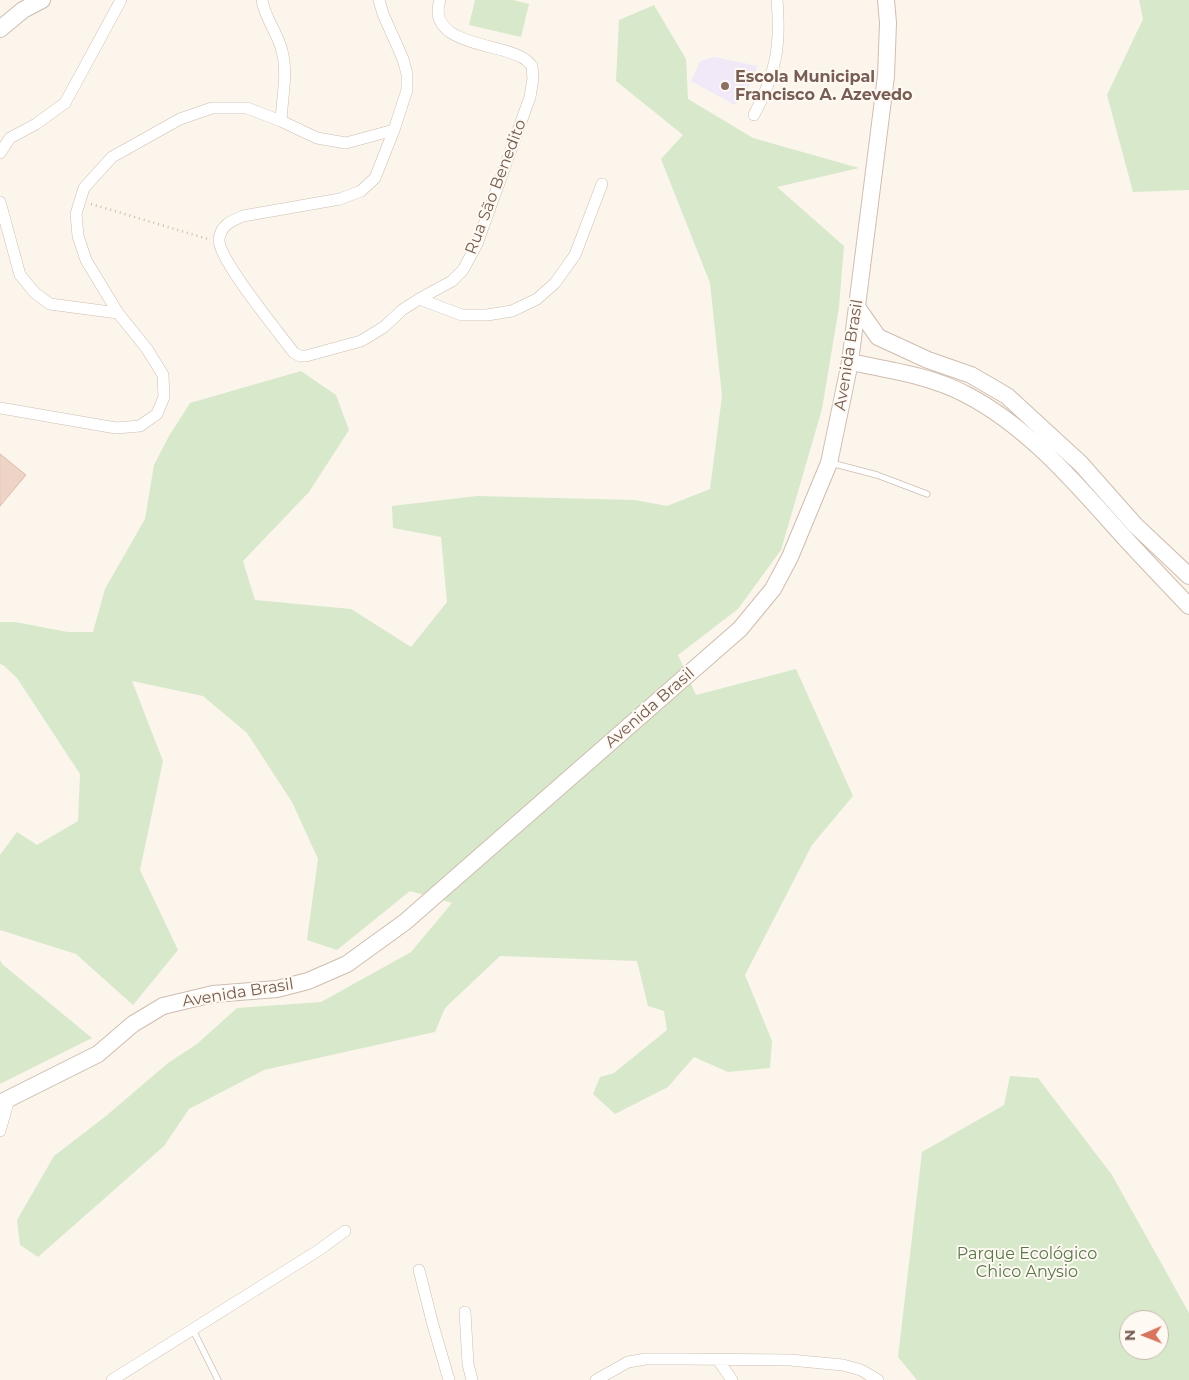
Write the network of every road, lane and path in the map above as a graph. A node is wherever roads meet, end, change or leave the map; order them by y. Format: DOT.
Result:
graph roads {
  1 [pos="42,0"];
  2 [pos="121,0"];
  3 [pos="262,0"];
  4 [pos="379,0"];
  5 [pos="440,0"];
  6 [pos="777,0"];
  7 [pos="886,0"];
  8 [pos="0,29"];
  9 [pos="754,115"];
  10 [pos="281,121"];
  11 [pos="394,130"];
  12 [pos="0,153"];
  13 [pos="602,184"];
  14 [pos="79,201"];
  15 [pos="0,202"];
  16 [pos="219,242"];
  17 [pos="419,299"];
  18 [pos="857,307"];
  19 [pos="118,313"];
  20 [pos="850,362"];
  21 [pos="0,408"];
  22 [pos="829,463"];
  23 [pos="927,494"];
  24 [pos="1130,531"];
  25 [pos="1189,576"];
  26 [pos="1189,606"];
  27 [pos="4,1101"];
  28 [pos="0,1131"];
  29 [pos="345,1232"];
  30 [pos="419,1270"];
  31 [pos="466,1312"];
  32 [pos="193,1330"];
  33 [pos="718,1360"];
  34 [pos="112,1380"];
  35 [pos="218,1380"];
  36 [pos="450,1380"];
  37 [pos="472,1380"];
  38 [pos="596,1380"];
  39 [pos="732,1380"];
  40 [pos="878,1380"];
  1 -- 8 [label="street"];
  2 -- 12 [label="street"];
  3 -- 10 [label="street"];
  4 -- 11 [label="street"];
  5 -- 17 [label="street, Rua São Benedito"];
  6 -- 9 [label="street"];
  7 -- 18 [label="street, Avenida Brasil"];
  10 -- 11 [label="street"];
  10 -- 14 [label="street"];
  11 -- 16 [label="street"];
  13 -- 17 [label="street"];
  14 -- 16 [label="path"];
  14 -- 19 [label="street"];
  15 -- 19 [label="street"];
  16 -- 17 [label="street, Rua São Benedito"];
  18 -- 20 [label="street, Avenida Brasil"];
  18 -- 24 [label="street"];
  19 -- 21 [label="street"];
  20 -- 22 [label="street, Avenida Brasil"];
  20 -- 24 [label="street"];
  22 -- 23 [label="lane"];
  22 -- 27 [label="street, Avenida Brasil"];
  24 -- 25 [label="street"];
  24 -- 26 [label="street"];
  27 -- 28 [label="street"];
  29 -- 32 [label="street"];
  30 -- 36 [label="street"];
  31 -- 37 [label="street"];
  32 -- 34 [label="street"];
  32 -- 35 [label="lane"];
  33 -- 38 [label="street"];
  33 -- 39 [label="street"];
  33 -- 40 [label="street"];
}
